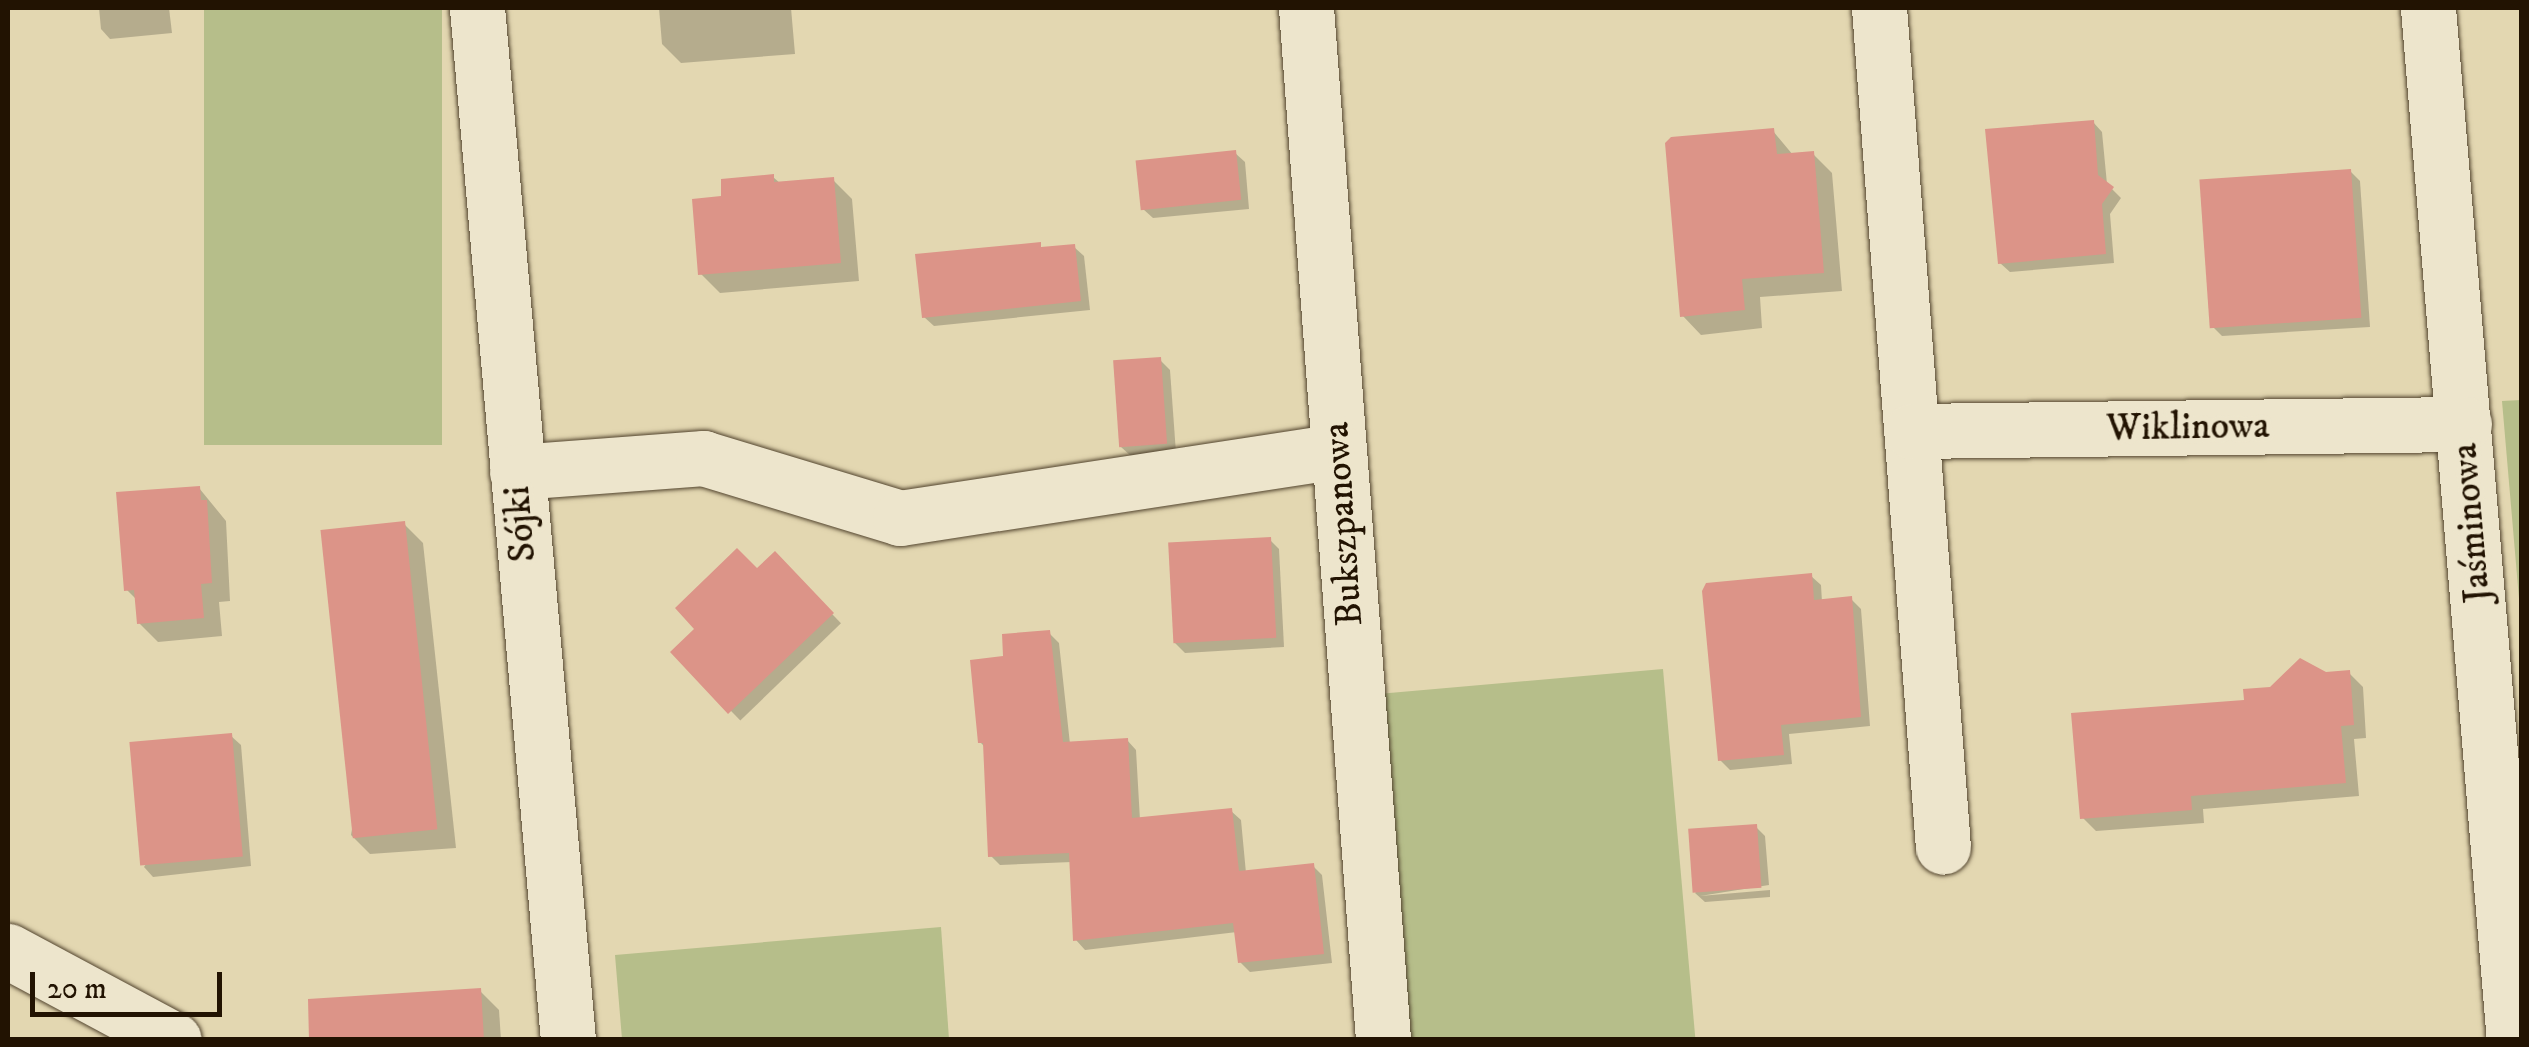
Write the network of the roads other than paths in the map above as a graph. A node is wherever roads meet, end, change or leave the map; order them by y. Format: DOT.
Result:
graph roads {
  1 [pos="476,8"];
  2 [pos="1306,8"];
  3 [pos="1879,8"];
  4 [pos="2428,8"];
  5 [pos="2464,424"];
  6 [pos="1912,431"];
  7 [pos="1338,450"];
  8 [pos="516,472"];
  9 [pos="1943,846"];
  10 [pos="8,951"];
  11 [pos="174,1040"];
  12 [pos="568,1040"];
  13 [pos="1383,1040"];
  14 [pos="2514,1040"];
  1 -- 8 [label="street, Sójki"];
  2 -- 7 [label="street, Bukszpanowa"];
  3 -- 6 [label="street"];
  4 -- 5 [label="street, Jaśminowa"];
  5 -- 6 [label="street, Wiklinowa"];
  5 -- 14 [label="street, Jaśminowa"];
  6 -- 9 [label="street"];
  7 -- 8 [label="street"];
  7 -- 13 [label="street, Bukszpanowa"];
  8 -- 12 [label="street, Sójki"];
  10 -- 11 [label="street"];
}
